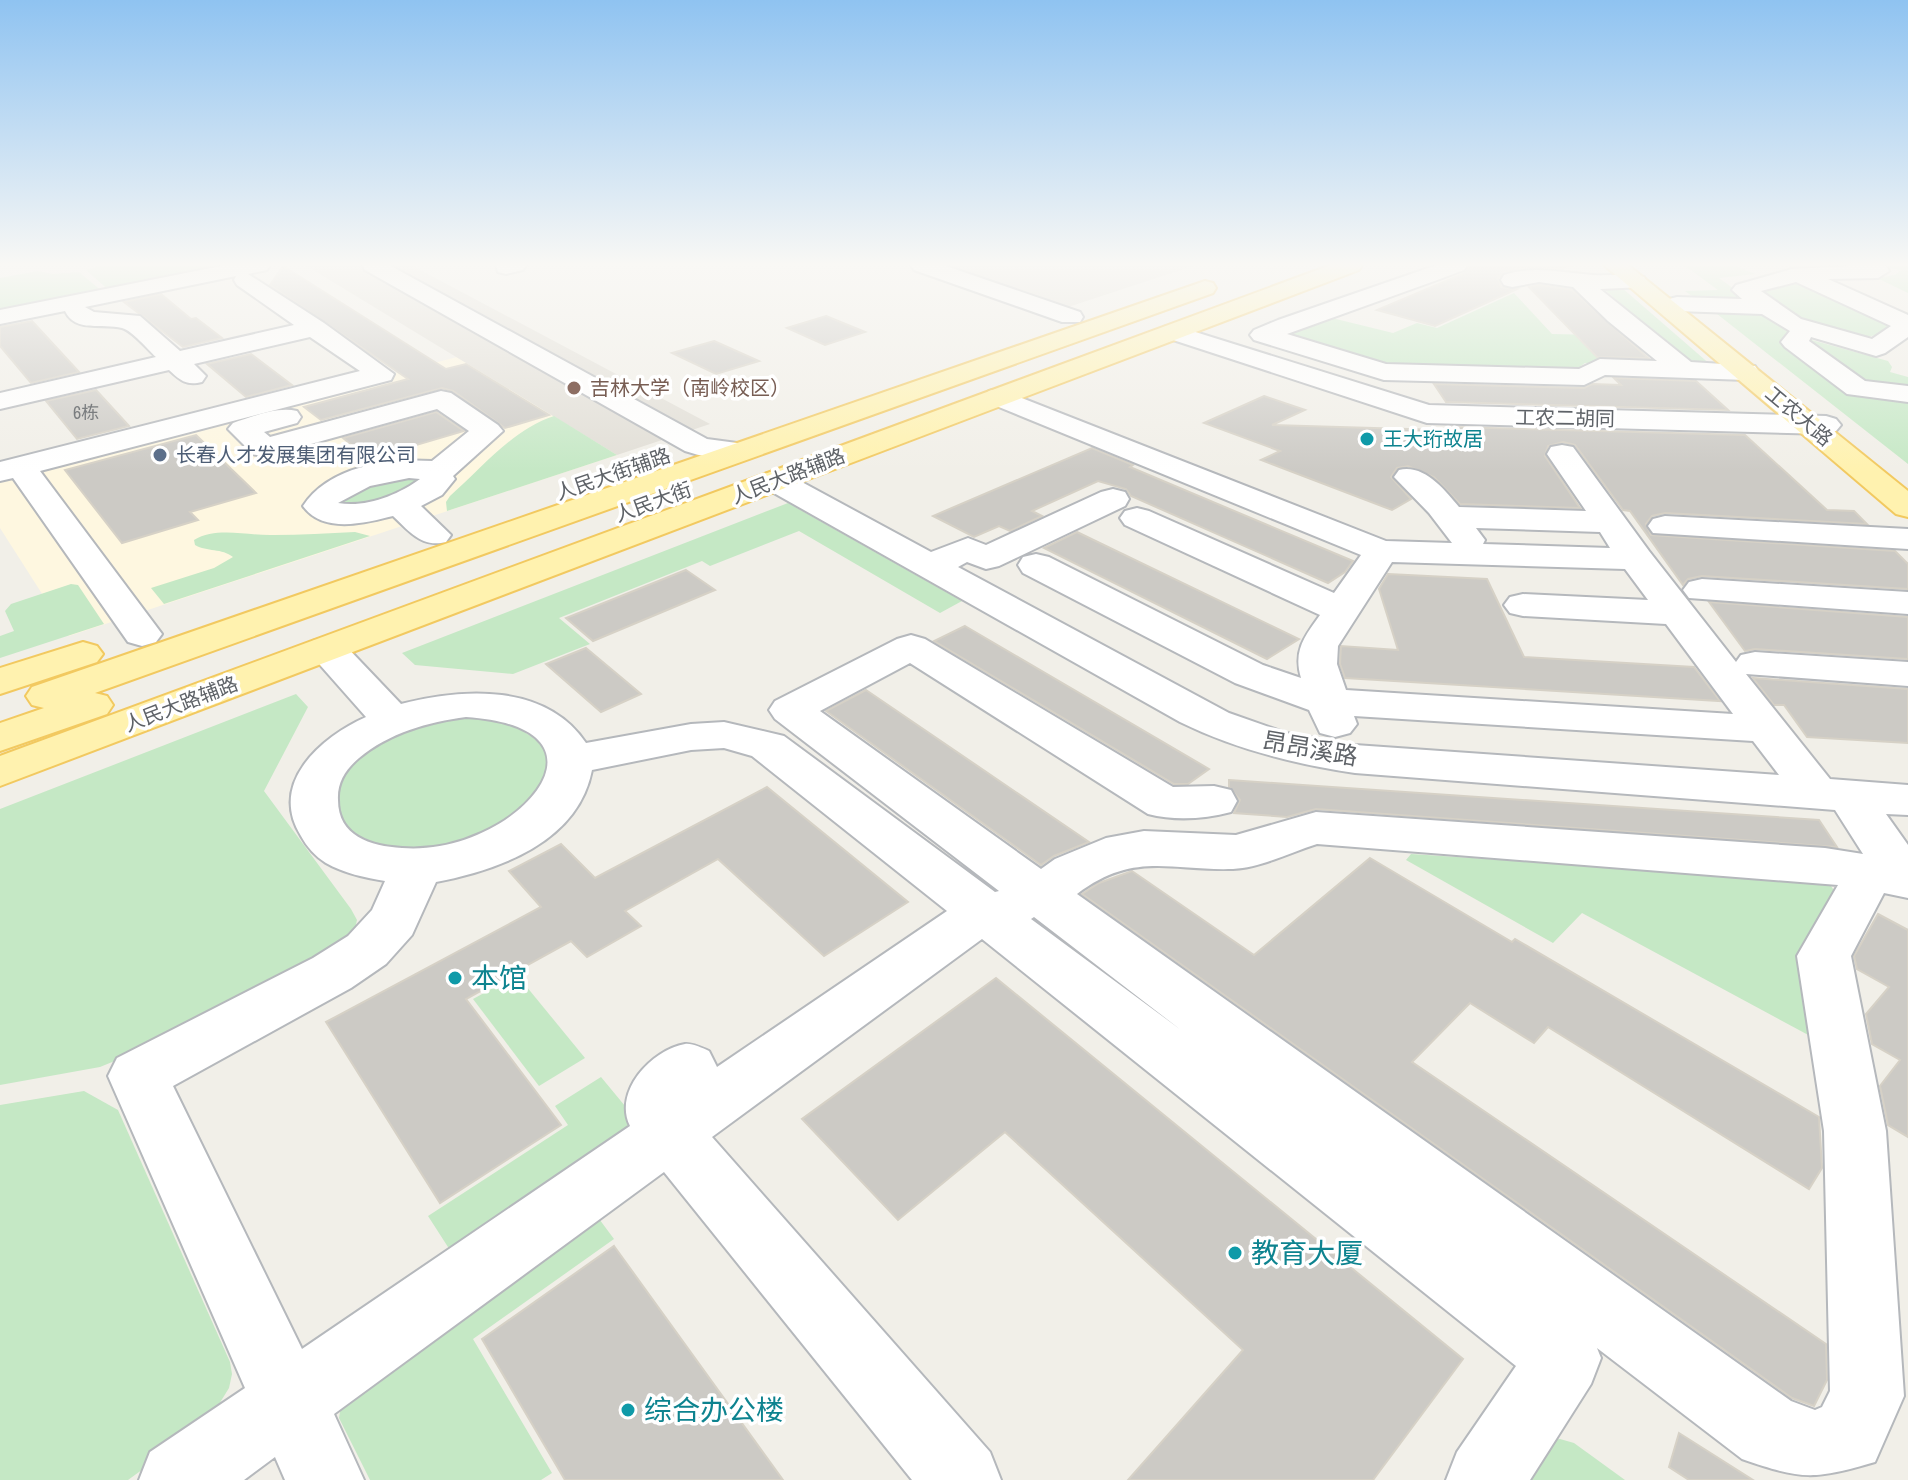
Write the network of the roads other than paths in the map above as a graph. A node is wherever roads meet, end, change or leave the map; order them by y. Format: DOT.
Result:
graph roads {
  1 [pos="146,334"];
  2 [pos="288,334"];
  3 [pos="324,334"];
  4 [pos="466,334"];
  5 [pos="483,334"];
  6 [pos="1024,334"];
  7 [pos="1074,334"];
  8 [pos="1141,334"];
  9 [pos="1167,334"];
  10 [pos="1179,334"];
  11 [pos="1265,334"];
  12 [pos="1638,334"];
  13 [pos="1701,334"];
  14 [pos="1712,334"];
  15 [pos="1801,334"];
  16 [pos="1824,334"];
  17 [pos="1896,334"];
  18 [pos="175,360"];
  19 [pos="1690,369"];
  20 [pos="1746,372"];
  21 [pos="1908,394"];
  22 [pos="999,397"];
  23 [pos="233,412"];
  24 [pos="26,414"];
  25 [pos="296,414"];
  26 [pos="1756,423"];
  27 [pos="1818,425"];
  28 [pos="1562,454"];
  29 [pos="679,458"];
  30 [pos="437,473"];
  31 [pos="9,476"];
  32 [pos="1410,477"];
  33 [pos="776,481"];
  34 [pos="1908,491"];
  35 [pos="398,504"];
  36 [pos="1450,517"];
  37 [pos="1610,522"];
  38 [pos="1665,526"];
  39 [pos="1906,533"];
  40 [pos="434,535"];
  41 [pos="1381,551"];
  42 [pos="1479,554"];
  43 [pos="1636,559"];
  44 [pos="1036,565"];
  45 [pos="930,566"];
  46 [pos="1690,602"];
  47 [pos="1908,603"];
  48 [pos="1523,605"];
  49 [pos="1342,611"];
  50 [pos="142,634"];
  51 [pos="327,649"];
  52 [pos="1755,664"];
  53 [pos="1908,674"];
  54 [pos="0,682"];
  55 [pos="0,712"];
  56 [pos="1333,718"];
  57 [pos="392,720"];
  58 [pos="1767,729"];
  59 [pos="0,738"];
  60 [pos="1249,738"];
  61 [pos="569,760"];
  62 [pos="0,772"];
  63 [pos="1832,794"];
  64 [pos="1908,800"];
  65 [pos="1214,801"];
  66 [pos="1236,852"];
  67 [pos="418,865"];
  68 [pos="1894,877"];
  69 [pos="1015,905"];
  70 [pos="688,1068"];
  71 [pos="669,1133"];
  72 [pos="288,1403"];
  73 [pos="178,1480"];
  74 [pos="325,1480"];
  75 [pos="962,1480"];
  76 [pos="1485,1480"];
  1 -- 18 [label="street"];
  2 -- 18 [label="street"];
  3 -- 23 [label="street"];
  4 -- 29 [label="street"];
  5 -- 29 [label="street"];
  6 -- 29 [label="main road, 人民大街辅路"];
  7 -- 29 [label="main road, 人民大街"];
  8 -- 59 [label="main road, 人民大街"];
  9 -- 22 [label="main road, 人民大路辅路"];
  10 -- 26 [label="street, 工农二胡同"];
  11 -- 19 [label="street"];
  12 -- 19 [label="street"];
  13 -- 20 [label="main road, 工农大路"];
  14 -- 27 [label="main road, 工农大路"];
  15 -- 21 [label="street"];
  16 -- 17 [label="street"];
  18 -- 23 [label="street"];
  18 -- 24 [label="street"];
  19 -- 20 [label="street"];
  19 -- 26 [label="street"];
  20 -- 27 [label="main road, 工农大路"];
  22 -- 33 [label="main road, 人民大路辅路"];
  22 -- 41 [label="street"];
  23 -- 24 [label="street"];
  24 -- 31 [label="street"];
  25 -- 30 [label="street"];
  26 -- 27 [label="street, 工农二胡同"];
  27 -- 34 [label="main road, 工农大路"];
  27 -- 39 [label="main road, 工农大路"];
  28 -- 37 [label="street"];
  29 -- 40 [label="main road, 人民大街辅路"];
  29 -- 55 [label="main road, 人民大街"];
  30 -- 35 [label="street"];
  30 -- 35 [label="street"];
  31 -- 50 [label="street"];
  32 -- 36 [label="street"];
  33 -- 45 [label="street, 昂昂溪路"];
  33 -- 51 [label="main road, 人民大路辅路"];
  35 -- 40 [label="street"];
  36 -- 37 [label="street"];
  36 -- 42 [label="street"];
  37 -- 43 [label="street"];
  38 -- 39 [label="street"];
  40 -- 50 [label="main road, 人民大街辅路"];
  41 -- 42 [label="street"];
  41 -- 49 [label="street"];
  42 -- 43 [label="street"];
  43 -- 46 [label="street"];
  44 -- 56 [label="street"];
  45 -- 49 [label="street"];
  45 -- 60 [label="street, 昂昂溪路"];
  46 -- 47 [label="street"];
  46 -- 48 [label="street"];
  46 -- 58 [label="street"];
  49 -- 56 [label="street"];
  50 -- 54 [label="main road, 人民大街辅路"];
  51 -- 57 [label="street"];
  51 -- 62 [label="main road, 人民大路辅路"];
  52 -- 53 [label="street"];
  56 -- 58 [label="street"];
  57 -- 61 [label="street"];
  57 -- 67 [label="street"];
  58 -- 63 [label="street"];
  60 -- 63 [label="street, 昂昂溪路"];
  60 -- 65 [label="street"];
  61 -- 67 [label="street"];
  61 -- 69 [label="street"];
  63 -- 64 [label="street, 昂昂溪路"];
  63 -- 68 [label="street"];
  65 -- 66 [label="street"];
  65 -- 69 [label="street"];
  66 -- 68 [label="street"];
  66 -- 69 [label="street"];
  67 -- 72 [label="street"];
  68 -- 69 [label="street"];
  69 -- 71 [label="street"];
  69 -- 76 [label="street"];
  70 -- 71 [label="street"];
  71 -- 72 [label="street"];
  71 -- 75 [label="street"];
  72 -- 73 [label="street"];
  72 -- 74 [label="street"];
}
